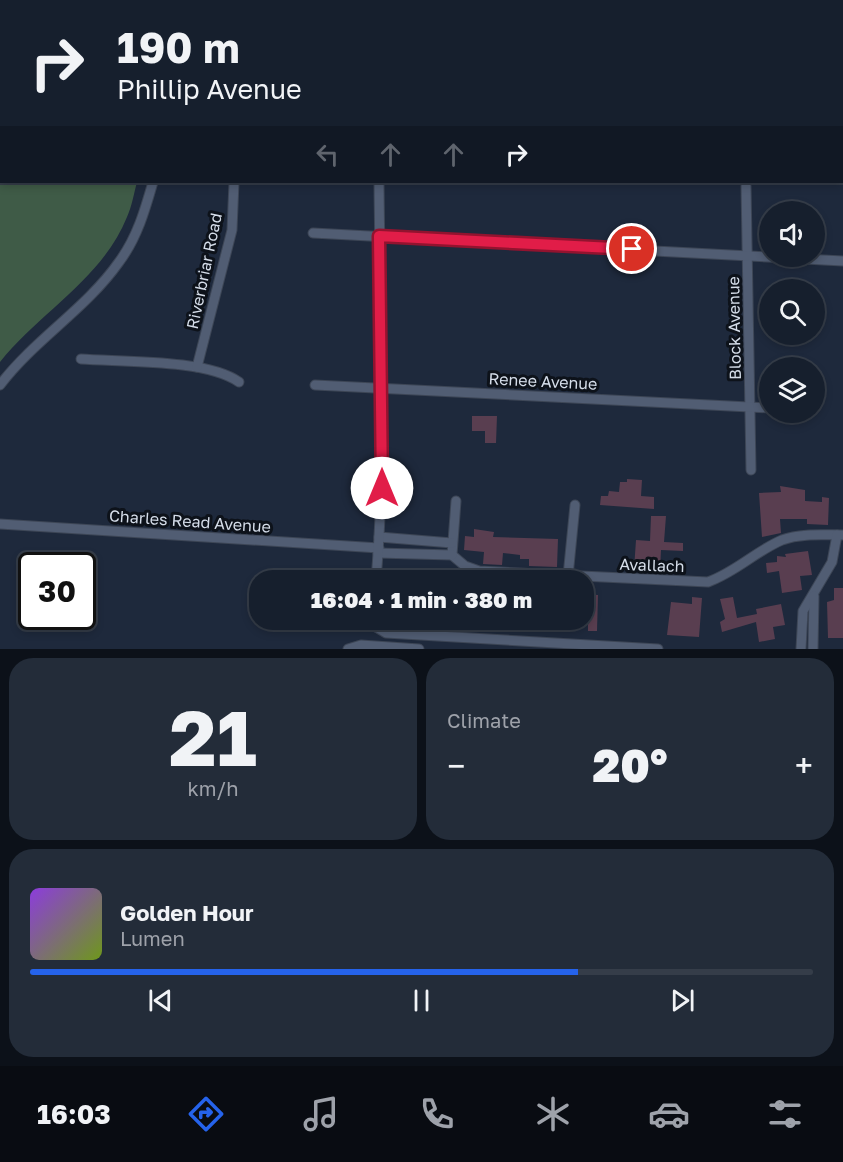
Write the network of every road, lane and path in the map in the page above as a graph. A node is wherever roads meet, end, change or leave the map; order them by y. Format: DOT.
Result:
graph roads {
  1 [pos="153,183"];
  2 [pos="234,183"];
  3 [pos="379,183"];
  4 [pos="746,186"];
  5 [pos="313,233"];
  6 [pos="379,236"];
  7 [pos="748,255"];
  8 [pos="843,261"];
  9 [pos="81,359"];
  10 [pos="197,367"];
  11 [pos="239,382"];
  12 [pos="0,385"];
  13 [pos="315,385"];
  14 [pos="383,387"];
  15 [pos="750,407"];
  16 [pos="759,407"];
  17 [pos="751,470"];
  18 [pos="456,501"];
  19 [pos="574,505"];
  20 [pos="0,524"];
  21 [pos="840,535"];
  22 [pos="380,537"];
  23 [pos="452,543"];
  24 [pos="379,550"];
  25 [pos="453,555"];
  26 [pos="377,570"];
  27 [pos="476,570"];
  28 [pos="569,570"];
  29 [pos="594,577"];
  30 [pos="814,594"];
  31 [pos="383,630"];
  32 [pos="468,638"];
  33 [pos="605,647"];
  34 [pos="348,649"];
  35 [pos="419,649"];
  36 [pos="467,649"];
  37 [pos="657,649"];
  38 [pos="801,649"];
  39 [pos="813,649"];
  1 -- 12 [label="street"];
  2 -- 10 [label="street, Riverbriar Road"];
  3 -- 6 [label="street"];
  4 -- 7 [label="street, Block Avenue"];
  5 -- 6 [label="street"];
  6 -- 7 [label="street"];
  6 -- 14 [label="street"];
  7 -- 8 [label="street"];
  7 -- 15 [label="street, Block Avenue"];
  9 -- 10 [label="street"];
  10 -- 11 [label="street"];
  13 -- 14 [label="street, Renee Avenue"];
  14 -- 15 [label="street, Renee Avenue"];
  14 -- 22 [label="street"];
  15 -- 16 [label="street, Renee Avenue"];
  15 -- 17 [label="street, Block Avenue"];
  18 -- 23 [label="street"];
  19 -- 28 [label="street"];
  20 -- 24 [label="street, Charles Read Avenue"];
  21 -- 29 [label="street, Avallach"];
  21 -- 30 [label="street"];
  22 -- 23 [label="street"];
  22 -- 24 [label="street"];
  23 -- 25 [label="street"];
  24 -- 25 [label="street"];
  24 -- 26 [label="street"];
  25 -- 27 [label="street, Avallach"];
  30 -- 38 [label="street"];
  30 -- 39 [label="street"];
  31 -- 32 [label="street"];
  32 -- 33 [label="street"];
  32 -- 36 [label="street"];
  33 -- 37 [label="street"];
  34 -- 35 [label="street"];
}
